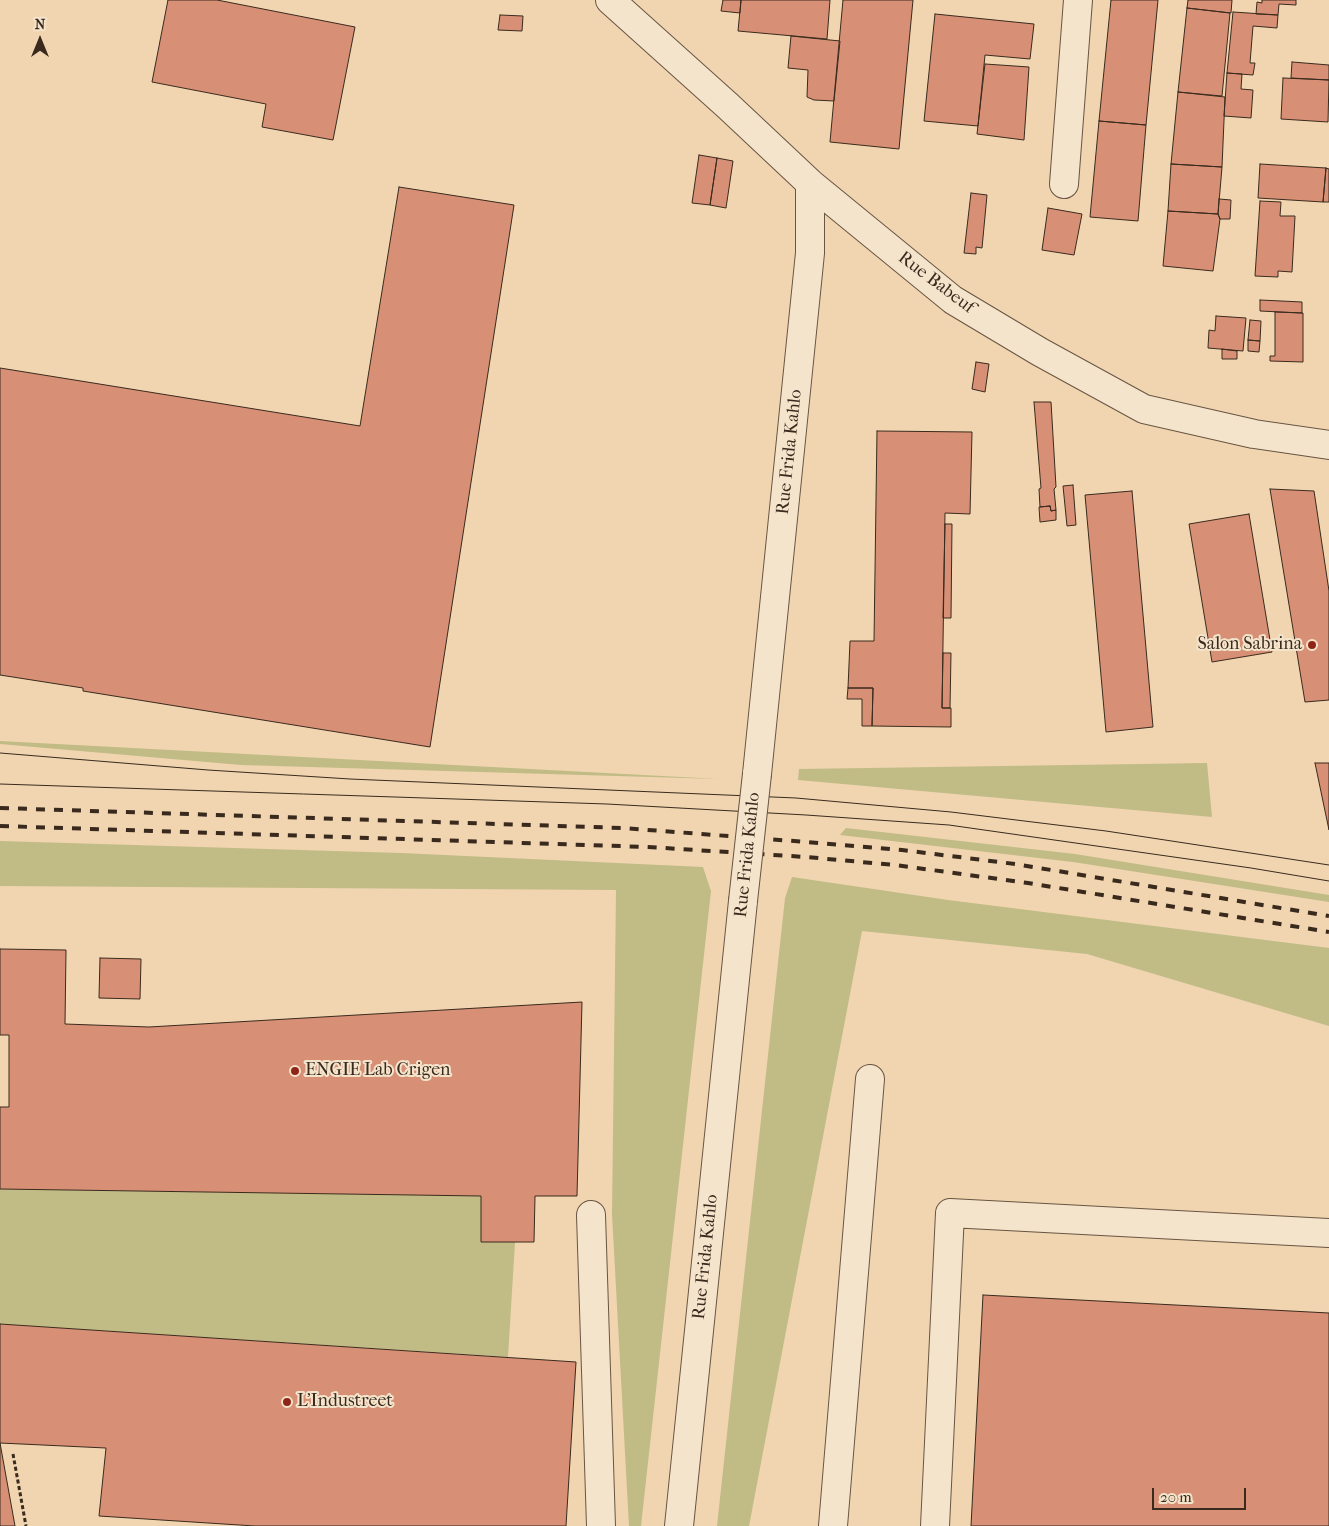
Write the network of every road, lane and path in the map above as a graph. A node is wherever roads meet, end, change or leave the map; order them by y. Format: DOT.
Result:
graph roads {
  1 [pos="610,0"];
  2 [pos="1078,0"];
  3 [pos="810,183"];
  4 [pos="1064,184"];
  5 [pos="1329,445"];
  6 [pos="870,1079"];
  7 [pos="591,1215"];
  8 [pos="1329,1233"];
  9 [pos="14,1454"];
  10 [pos="26,1526"];
  11 [pos="600,1526"];
  12 [pos="679,1526"];
  13 [pos="833,1526"];
  14 [pos="936,1526"];
  1 -- 3 [label="street, Rue Babeuf"];
  2 -- 4 [label="street"];
  3 -- 5 [label="street, Rue Babeuf"];
  3 -- 12 [label="street, Rue Frida Kahlo, bridge"];
  6 -- 13 [label="street"];
  7 -- 11 [label="street"];
  8 -- 14 [label="street"];
  9 -- 10 [label="path"];
}
